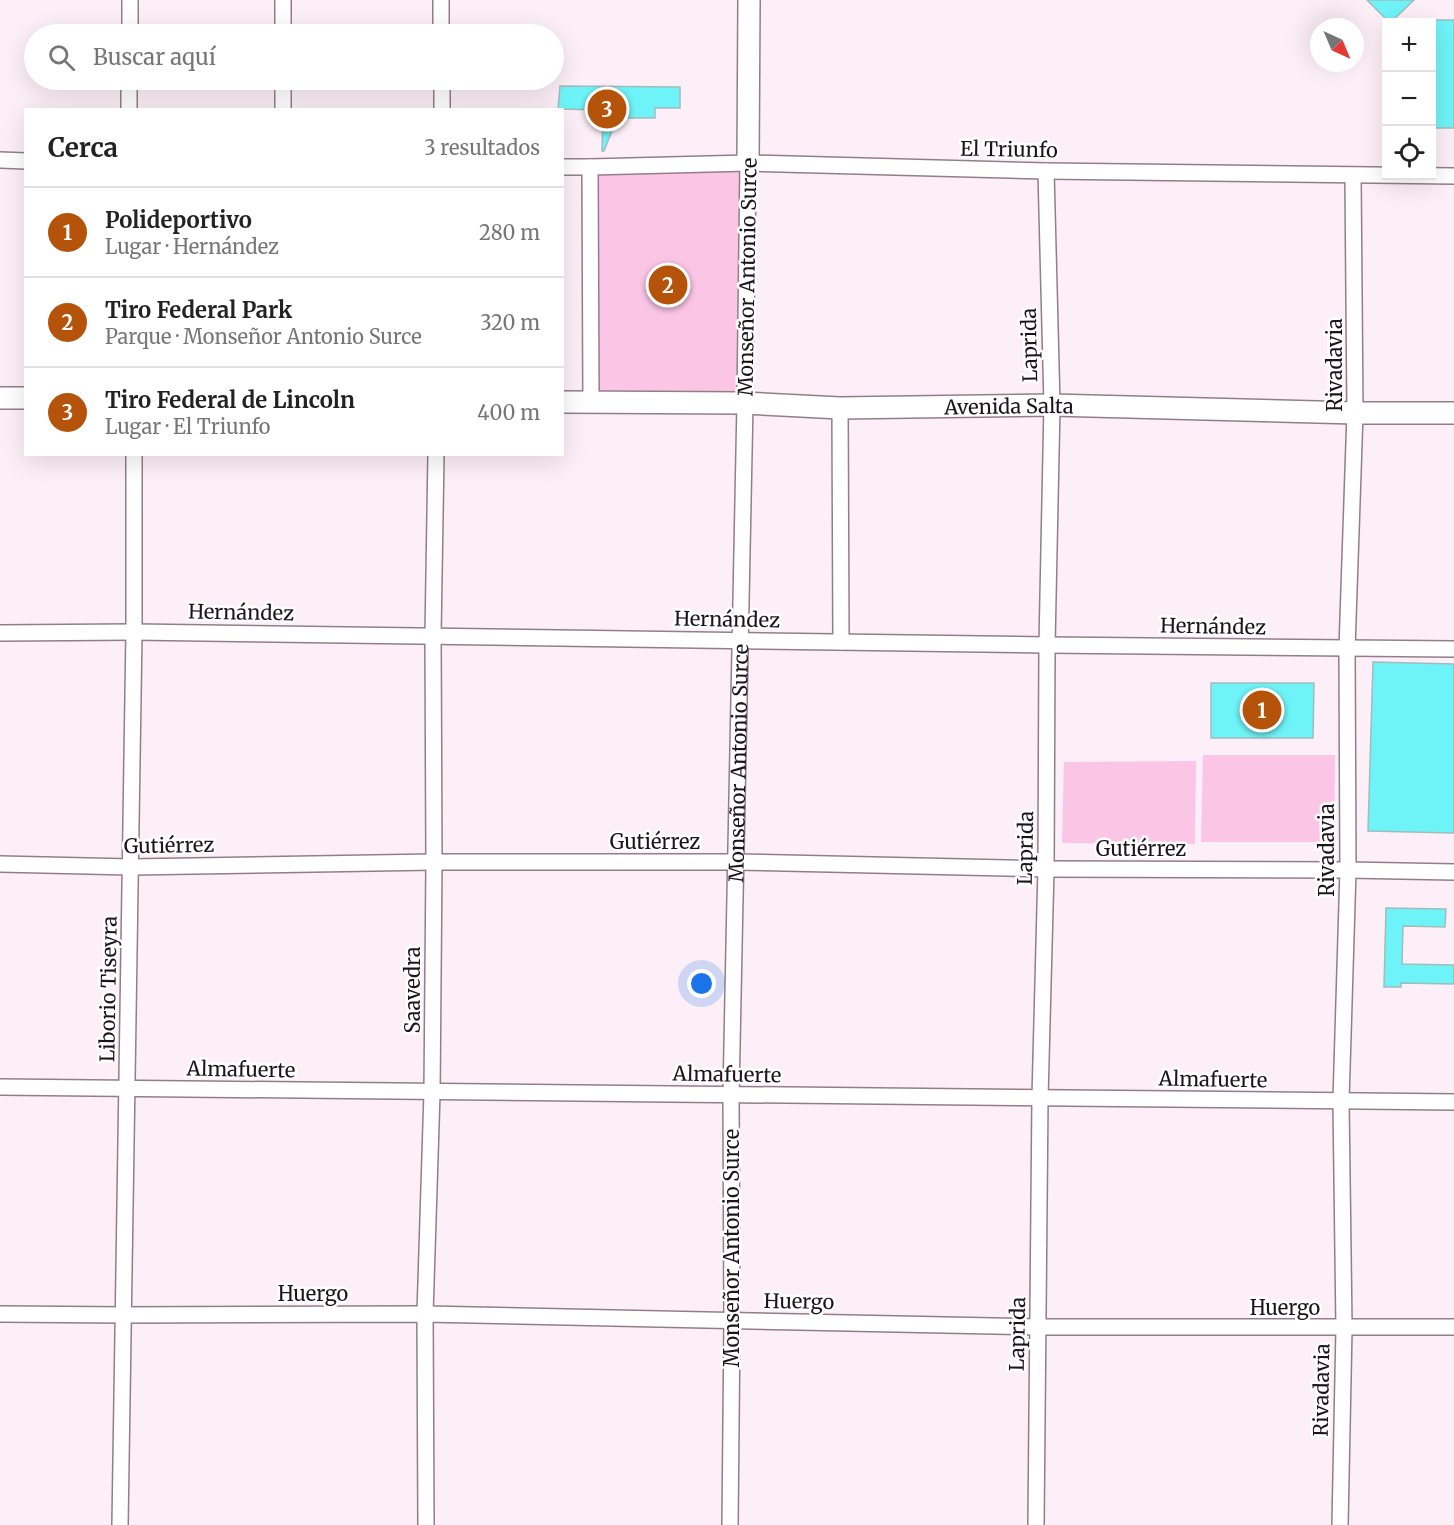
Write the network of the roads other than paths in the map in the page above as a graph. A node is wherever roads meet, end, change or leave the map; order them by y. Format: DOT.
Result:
graph roads {
  1 [pos="130,0"];
  2 [pos="283,0"];
  3 [pos="441,0"];
  4 [pos="749,0"];
  5 [pos="130,24"];
  6 [pos="283,24"];
  7 [pos="441,24"];
  8 [pos="129,90"];
  9 [pos="283,90"];
  10 [pos="442,90"];
  11 [pos="129,108"];
  12 [pos="283,108"];
  13 [pos="442,108"];
  14 [pos="0,160"];
  15 [pos="24,161"];
  16 [pos="748,163"];
  17 [pos="564,167"];
  18 [pos="590,167"];
  19 [pos="1046,171"];
  20 [pos="1353,176"];
  21 [pos="1454,176"];
  22 [pos="0,398"];
  23 [pos="24,398"];
  24 [pos="564,402"];
  25 [pos="591,402"];
  26 [pos="745,403"];
  27 [pos="1052,405"];
  28 [pos="840,408"];
  29 [pos="1355,413"];
  30 [pos="1454,413"];
  31 [pos="134,456"];
  32 [pos="436,456"];
  33 [pos="134,632"];
  34 [pos="0,633"];
  35 [pos="433,636"];
  36 [pos="740,641"];
  37 [pos="841,642"];
  38 [pos="1047,645"];
  39 [pos="1347,649"];
  40 [pos="1454,649"];
  41 [pos="434,862"];
  42 [pos="737,862"];
  43 [pos="0,864"];
  44 [pos="131,867"];
  45 [pos="1046,869"];
  46 [pos="1347,870"];
  47 [pos="1454,872"];
  48 [pos="0,1087"];
  49 [pos="127,1088"];
  50 [pos="432,1093"];
  51 [pos="731,1095"];
  52 [pos="1040,1098"];
  53 [pos="1341,1101"];
  54 [pos="1454,1102"];
  55 [pos="0,1314"];
  56 [pos="425,1314"];
  57 [pos="124,1315"];
  58 [pos="732,1320"];
  59 [pos="1038,1327"];
  60 [pos="1454,1327"];
  61 [pos="1344,1328"];
  62 [pos="120,1525"];
  63 [pos="426,1525"];
  64 [pos="730,1525"];
  65 [pos="1036,1525"];
  66 [pos="1340,1525"];
  1 -- 5 [label="street"];
  2 -- 6 [label="street"];
  3 -- 7 [label="street"];
  4 -- 16 [label="main road, Monseñor Antonio Surce"];
  8 -- 11 [label="street"];
  9 -- 12 [label="street"];
  10 -- 13 [label="street"];
  14 -- 15 [label="street"];
  16 -- 18 [label="street, El Triunfo"];
  16 -- 19 [label="street, El Triunfo"];
  16 -- 26 [label="street, Monseñor Antonio Surce"];
  17 -- 18 [label="street, El Triunfo"];
  18 -- 25 [label="street"];
  19 -- 20 [label="street, El Triunfo"];
  19 -- 27 [label="street, Laprida"];
  20 -- 21 [label="street, El Triunfo"];
  20 -- 29 [label="street, Rivadavia"];
  22 -- 23 [label="main road"];
  24 -- 25 [label="main road, Avenida Salta"];
  25 -- 26 [label="main road, Avenida Salta"];
  26 -- 28 [label="main road, Avenida Salta"];
  26 -- 36 [label="street, Monseñor Antonio Surce"];
  27 -- 28 [label="main road, Avenida Salta"];
  27 -- 29 [label="main road, Avenida Salta"];
  27 -- 38 [label="street, Laprida"];
  28 -- 37 [label="street"];
  29 -- 30 [label="main road, Avenida Salta"];
  29 -- 39 [label="street, Rivadavia"];
  31 -- 33 [label="street, Liborio Tiseyra"];
  32 -- 35 [label="street, Saavedra"];
  33 -- 34 [label="street, Hernández"];
  33 -- 35 [label="street, Hernández"];
  33 -- 44 [label="street, Liborio Tiseyra"];
  35 -- 36 [label="street, Hernández"];
  35 -- 41 [label="street, Saavedra"];
  36 -- 37 [label="street, Hernández"];
  36 -- 42 [label="street, Monseñor Antonio Surce"];
  37 -- 38 [label="street, Hernández"];
  38 -- 39 [label="street, Hernández"];
  38 -- 45 [label="street, Laprida"];
  39 -- 40 [label="street, Hernández"];
  39 -- 46 [label="street, Rivadavia"];
  41 -- 42 [label="street, Gutiérrez"];
  41 -- 44 [label="street, Gutiérrez"];
  41 -- 50 [label="street, Saavedra"];
  42 -- 45 [label="street, Gutiérrez"];
  42 -- 51 [label="street, Monseñor Antonio Surce"];
  43 -- 44 [label="street, Gutiérrez"];
  44 -- 49 [label="street, Liborio Tiseyra"];
  45 -- 46 [label="street, Gutiérrez"];
  45 -- 52 [label="street, Laprida"];
  46 -- 47 [label="street, Gutiérrez"];
  46 -- 53 [label="street, Rivadavia"];
  48 -- 49 [label="street, Almafuerte"];
  49 -- 50 [label="street, Almafuerte"];
  49 -- 57 [label="street, Liborio Tiseyra"];
  50 -- 51 [label="street, Almafuerte"];
  50 -- 56 [label="street, Saavedra"];
  51 -- 52 [label="street, Almafuerte"];
  51 -- 58 [label="street, Monseñor Antonio Surce"];
  52 -- 53 [label="street, Almafuerte"];
  52 -- 59 [label="street, Laprida"];
  53 -- 54 [label="street, Almafuerte"];
  53 -- 61 [label="street, Rivadavia"];
  55 -- 57 [label="street, Huergo"];
  56 -- 57 [label="street, Huergo"];
  56 -- 58 [label="street, Huergo"];
  56 -- 63 [label="street, Saavedra"];
  57 -- 62 [label="street, Liborio Tiseyra"];
  58 -- 59 [label="street, Huergo"];
  58 -- 64 [label="street, Monseñor Antonio Surce"];
  59 -- 61 [label="street, Huergo"];
  59 -- 65 [label="street, Laprida"];
  60 -- 61 [label="street, Huergo"];
  61 -- 66 [label="street, Rivadavia"];
}
